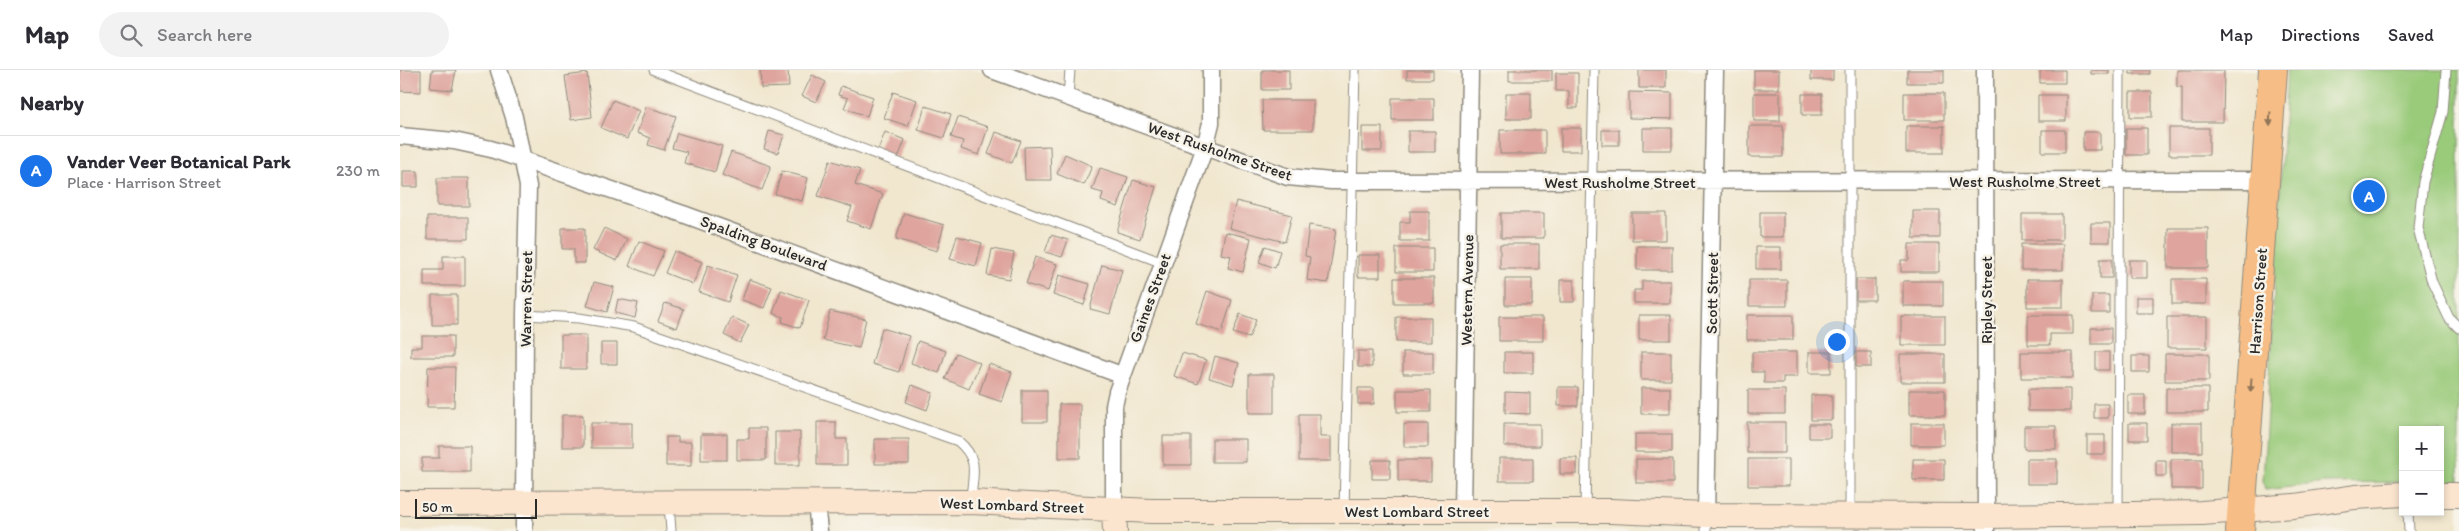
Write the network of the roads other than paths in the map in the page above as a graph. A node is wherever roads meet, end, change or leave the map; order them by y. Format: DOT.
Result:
graph roads {
  1 [pos="500,70"];
  2 [pos="654,70"];
  3 [pos="992,70"];
  4 [pos="1070,70"];
  5 [pos="1212,70"];
  6 [pos="1355,70"];
  7 [pos="1470,70"];
  8 [pos="1594,70"];
  9 [pos="1715,70"];
  10 [pos="1850,70"];
  11 [pos="1985,70"];
  12 [pos="2120,70"];
  13 [pos="2273,70"];
  14 [pos="2446,70"];
  15 [pos="1068,97"];
  16 [pos="400,136"];
  17 [pos="1205,147"];
  18 [pos="523,160"];
  19 [pos="2267,180"];
  20 [pos="1353,181"];
  21 [pos="1986,181"];
  22 [pos="2120,181"];
  23 [pos="1468,182"];
  24 [pos="1592,182"];
  25 [pos="1714,182"];
  26 [pos="1850,182"];
  27 [pos="1163,263"];
  28 [pos="525,315"];
  29 [pos="2459,328"];
  30 [pos="1121,375"];
  31 [pos="2399,494"];
  32 [pos="2444,494"];
  33 [pos="2459,495"];
  34 [pos="524,502"];
  35 [pos="971,502"];
  36 [pos="400,503"];
  37 [pos="669,503"];
  38 [pos="816,504"];
  39 [pos="1464,510"];
  40 [pos="1344,511"];
  41 [pos="1585,511"];
  42 [pos="1850,515"];
  43 [pos="2118,516"];
  44 [pos="2408,516"];
  45 [pos="1114,520"];
  46 [pos="2241,521"];
  47 [pos="1706,523"];
  48 [pos="1986,524"];
  49 [pos="524,531"];
  50 [pos="671,531"];
  51 [pos="819,531"];
  52 [pos="2408,531"];
  1 -- 18 [label="street, Warren Street"];
  2 -- 27 [label="lane"];
  3 -- 15 [label="street, West Rusholme Street"];
  4 -- 15 [label="lane"];
  5 -- 17 [label="street, Gaines Street"];
  6 -- 20 [label="lane"];
  7 -- 23 [label="street, Western Avenue"];
  8 -- 24 [label="lane"];
  9 -- 25 [label="street, Scott Street"];
  10 -- 26 [label="lane"];
  11 -- 21 [label="street, Ripley Street"];
  12 -- 22 [label="lane"];
  13 -- 19 [label="highway, Harrison Street, one-way"];
  14 -- 29 [label="lane"];
  15 -- 17 [label="street, West Rusholme Street"];
  16 -- 18 [label="street, Spalding Boulevard"];
  17 -- 20 [label="street, West Rusholme Street"];
  17 -- 27 [label="street, Gaines Street"];
  18 -- 28 [label="street, Warren Street"];
  18 -- 30 [label="street, Spalding Boulevard"];
  19 -- 22 [label="street, West Rusholme Street"];
  19 -- 46 [label="highway, Harrison Street, one-way"];
  20 -- 23 [label="street, West Rusholme Street"];
  20 -- 40 [label="lane"];
  21 -- 22 [label="street, West Rusholme Street"];
  21 -- 26 [label="street, West Rusholme Street"];
  21 -- 48 [label="street, Ripley Street"];
  22 -- 43 [label="lane"];
  23 -- 24 [label="street, West Rusholme Street"];
  23 -- 39 [label="street, Western Avenue"];
  24 -- 25 [label="street, West Rusholme Street"];
  24 -- 41 [label="lane"];
  25 -- 26 [label="street, West Rusholme Street"];
  25 -- 47 [label="street, Scott Street"];
  26 -- 42 [label="lane"];
  27 -- 30 [label="street, Gaines Street"];
  28 -- 34 [label="street, Warren Street"];
  28 -- 35 [label="lane"];
  30 -- 45 [label="street, Gaines Street"];
  31 -- 46 [label="street, West Lombard Street"];
  32 -- 33 [label="street"];
  34 -- 36 [label="street, West Lombard Street"];
  34 -- 37 [label="street, West Lombard Street"];
  34 -- 49 [label="street, Warren Street"];
  35 -- 38 [label="street, West Lombard Street"];
  35 -- 45 [label="street, West Lombard Street"];
  37 -- 38 [label="street, West Lombard Street"];
  37 -- 50 [label="lane"];
  38 -- 51 [label="street"];
  39 -- 40 [label="street, West Lombard Street"];
  39 -- 41 [label="street, West Lombard Street"];
  40 -- 45 [label="street, West Lombard Street"];
  41 -- 47 [label="street, West Lombard Street"];
  42 -- 47 [label="street, West Lombard Street"];
  42 -- 48 [label="street, West Lombard Street"];
  43 -- 46 [label="street, West Lombard Street"];
  43 -- 48 [label="street, West Lombard Street"];
  44 -- 52 [label="lane"];
}
